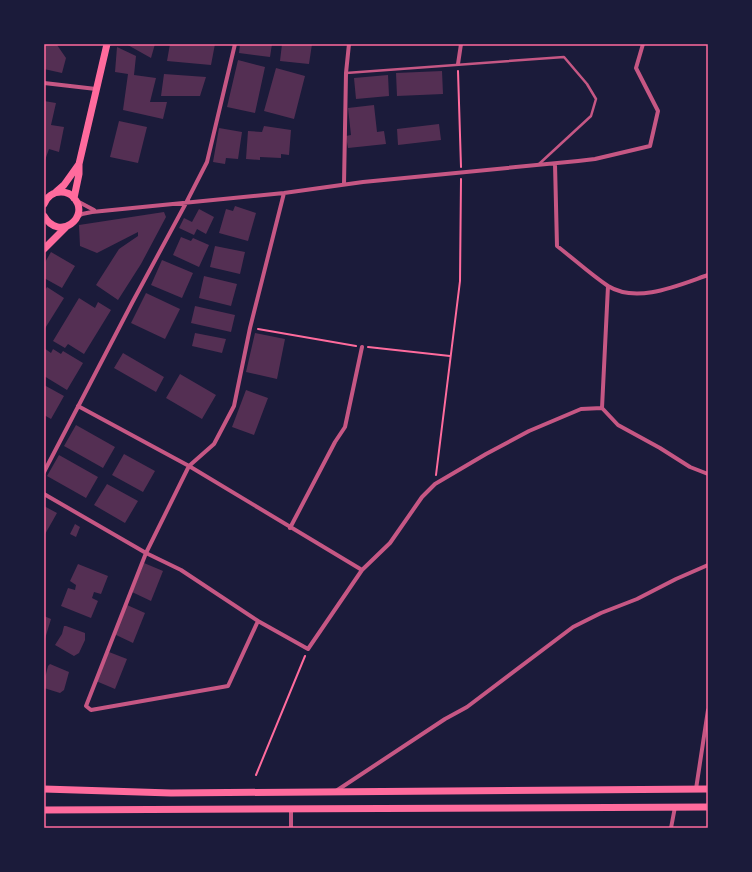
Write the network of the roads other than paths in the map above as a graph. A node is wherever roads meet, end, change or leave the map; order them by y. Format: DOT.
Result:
graph roads {
  1 [pos="107,44"];
  2 [pos="236,44"];
  3 [pos="349,44"];
  4 [pos="460,44"];
  5 [pos="643,44"];
  6 [pos="458,64"];
  7 [pos="346,73"];
  8 [pos="44,83"];
  9 [pos="96,89"];
  10 [pos="79,164"];
  11 [pos="554,164"];
  12 [pos="537,165"];
  13 [pos="344,184"];
  14 [pos="56,192"];
  15 [pos="284,193"];
  16 [pos="76,200"];
  17 [pos="45,202"];
  18 [pos="186,203"];
  19 [pos="98,211"];
  20 [pos="77,218"];
  21 [pos="44,219"];
  22 [pos="66,227"];
  23 [pos="44,249"];
  24 [pos="708,275"];
  25 [pos="608,286"];
  26 [pos="362,347"];
  27 [pos="78,406"];
  28 [pos="602,408"];
  29 [pos="188,466"];
  30 [pos="44,472"];
  31 [pos="708,474"];
  32 [pos="44,494"];
  33 [pos="290,528"];
  34 [pos="146,553"];
  35 [pos="708,565"];
  36 [pos="362,570"];
  37 [pos="258,621"];
  38 [pos="708,710"];
  39 [pos="44,789"];
  40 [pos="708,789"];
  41 [pos="696,790"];
  42 [pos="336,791"];
  43 [pos="708,807"];
  44 [pos="675,808"];
  45 [pos="291,809"];
  46 [pos="44,810"];
  47 [pos="291,828"];
  48 [pos="671,828"];
  1 -- 9 [label="main road"];
  2 -- 18 [label="street"];
  3 -- 7 [label="street"];
  4 -- 6 [label="street"];
  5 -- 11 [label="street"];
  6 -- 7 [label="lane"];
  6 -- 12 [label="lane"];
  7 -- 13 [label="street"];
  8 -- 9 [label="street"];
  9 -- 10 [label="main road"];
  10 -- 14 [label="main road"];
  10 -- 16 [label="main road"];
  11 -- 12 [label="street"];
  11 -- 25 [label="street"];
  12 -- 13 [label="street"];
  13 -- 15 [label="street"];
  14 -- 16 [label="main road"];
  14 -- 17 [label="main road"];
  15 -- 18 [label="street"];
  15 -- 29 [label="street"];
  16 -- 19 [label="street"];
  16 -- 20 [label="main road"];
  18 -- 19 [label="street"];
  18 -- 27 [label="street"];
  19 -- 20 [label="street"];
  20 -- 22 [label="main road"];
  21 -- 22 [label="main road"];
  22 -- 23 [label="main road"];
  24 -- 25 [label="street"];
  25 -- 28 [label="street"];
  26 -- 33 [label="street"];
  27 -- 29 [label="street"];
  27 -- 30 [label="street"];
  28 -- 31 [label="street"];
  28 -- 36 [label="street"];
  29 -- 33 [label="street"];
  29 -- 34 [label="street"];
  32 -- 34 [label="street"];
  33 -- 36 [label="street"];
  34 -- 37 [label="street"];
  34 -- 37 [label="street"];
  35 -- 42 [label="street"];
  36 -- 37 [label="street"];
  38 -- 41 [label="street"];
  39 -- 42 [label="main road"];
  40 -- 41 [label="main road"];
  41 -- 42 [label="main road"];
  43 -- 44 [label="main road"];
  44 -- 45 [label="main road"];
  44 -- 48 [label="street"];
  45 -- 46 [label="main road"];
  45 -- 47 [label="street"];
}
